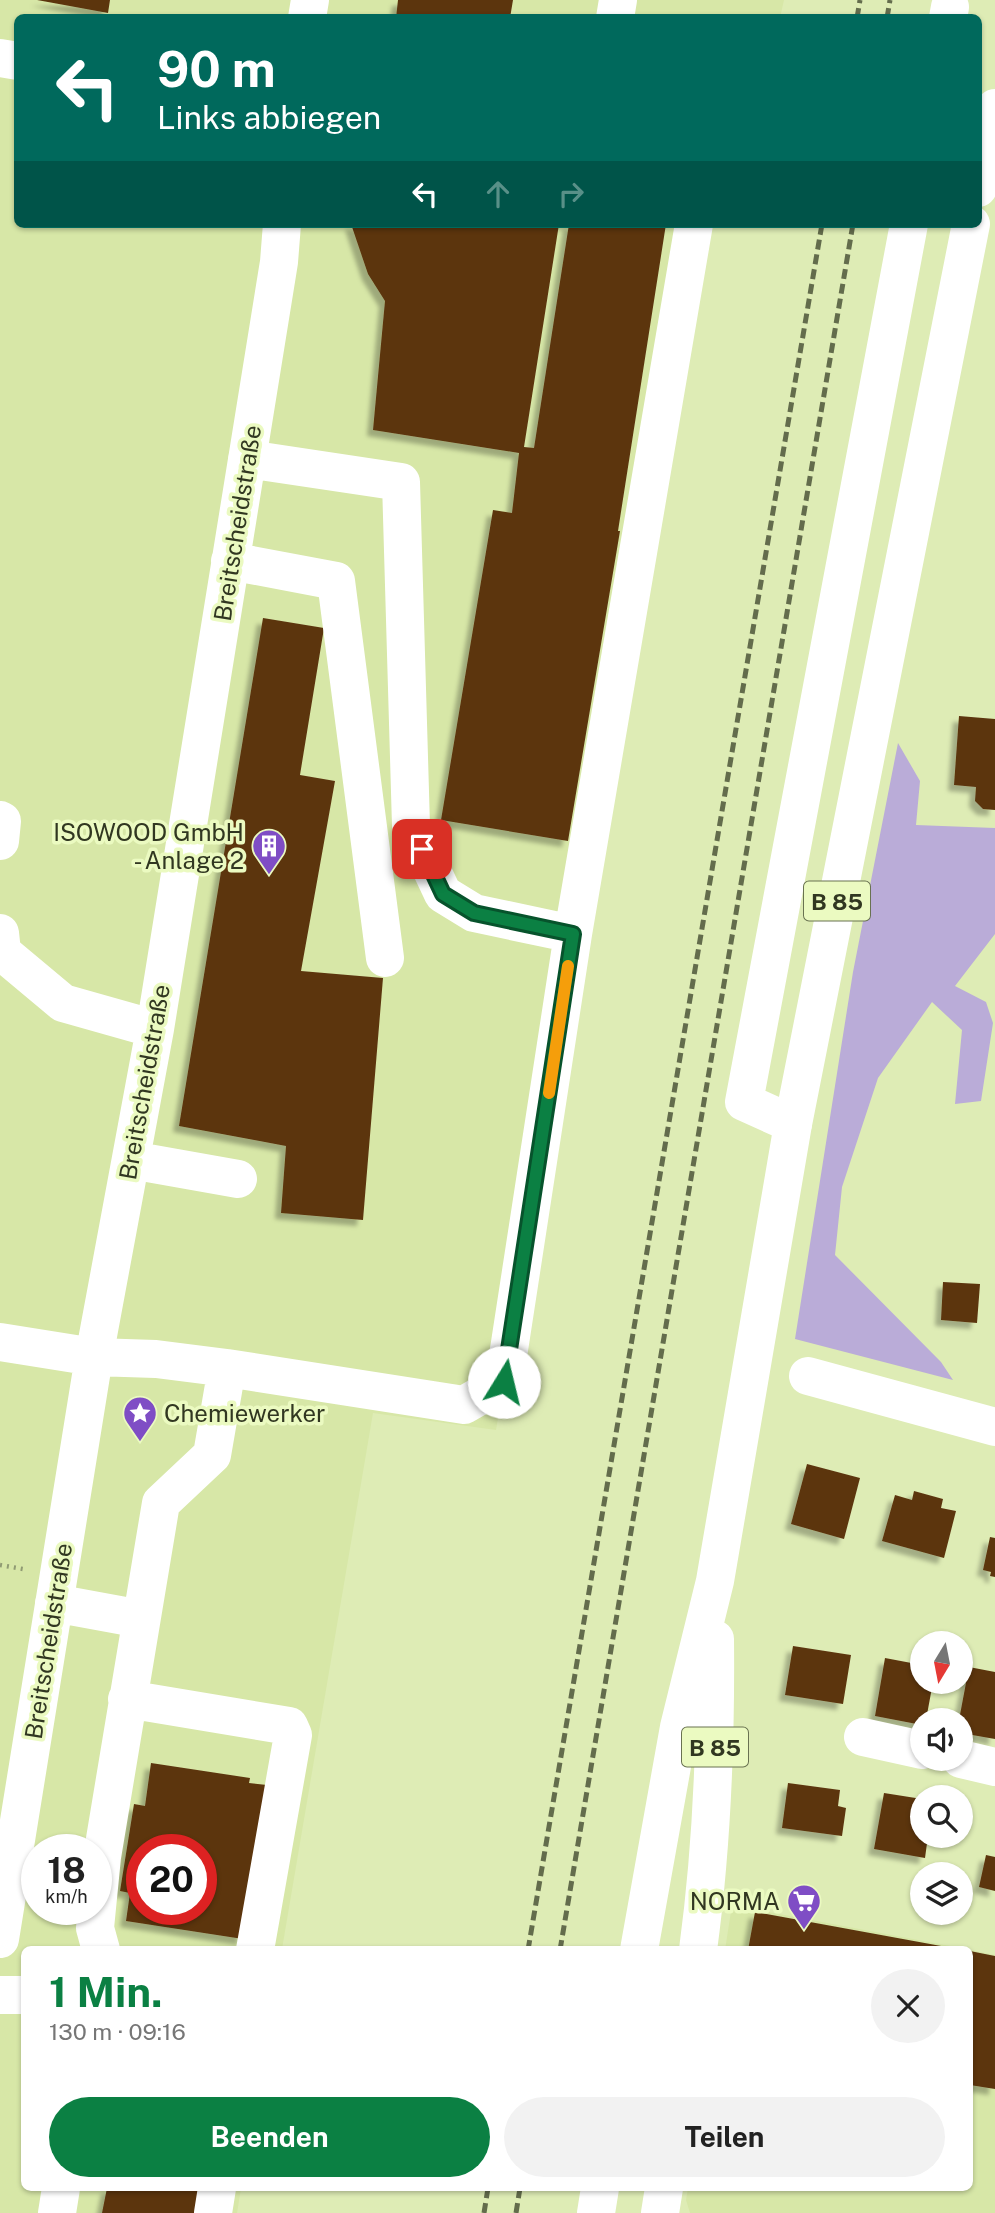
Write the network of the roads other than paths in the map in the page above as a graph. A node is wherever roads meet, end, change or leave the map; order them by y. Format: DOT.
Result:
graph roads {
  1 [pos="995,108"];
  2 [pos="982,169"];
  3 [pos="282,228"];
  4 [pos="693,228"];
  5 [pos="908,228"];
  6 [pos="970,228"];
  7 [pos="247,459"];
  8 [pos="230,561"];
  9 [pos="0,820"];
  10 [pos="0,841"];
  11 [pos="0,933"];
  12 [pos="573,934"];
  13 [pos="385,958"];
  14 [pos="155,1029"];
  15 [pos="793,1124"];
  16 [pos="131,1160"];
  17 [pos="238,1179"];
  18 [pos="0,1342"];
  19 [pos="94,1357"];
  20 [pos="227,1368"];
  21 [pos="808,1376"];
  22 [pos="995,1427"];
  23 [pos="715,1581"];
  24 [pos="54,1603"];
  25 [pos="141,1619"];
  26 [pos="127,1699"];
  27 [pos="863,1737"];
  28 [pos="910,1747"];
  29 [pos="973,1761"];
  30 [pos="995,1766"];
  31 [pos="0,1939"];
  32 [pos="100,1946"];
  33 [pos="256,1946"];
  34 [pos="640,1946"];
  35 [pos="699,1946"];
  36 [pos="0,1995"];
  37 [pos="21,1995"];
  38 [pos="61,2191"];
  39 [pos="217,2191"];
  40 [pos="600,2191"];
  41 [pos="664,2191"];
  42 [pos="57,2213"];
  43 [pos="213,2213"];
  44 [pos="596,2213"];
  45 [pos="660,2213"];
  1 -- 2 [label="main road"];
  3 -- 7 [label="main road, Breitscheidstraße"];
  4 -- 12 [label="main road"];
  5 -- 15 [label="main road"];
  6 -- 15 [label="main road, B 85"];
  7 -- 8 [label="main road, Breitscheidstraße"];
  7 -- 12 [label="main road"];
  8 -- 13 [label="main road"];
  8 -- 14 [label="main road, Breitscheidstraße"];
  9 -- 10 [label="main road"];
  11 -- 14 [label="main road"];
  12 -- 20 [label="main road"];
  14 -- 16 [label="main road, Breitscheidstraße"];
  15 -- 23 [label="main road, B 85"];
  16 -- 17 [label="main road"];
  16 -- 19 [label="main road, Breitscheidstraße"];
  18 -- 19 [label="main road"];
  19 -- 20 [label="main road"];
  19 -- 24 [label="main road, Breitscheidstraße"];
  20 -- 25 [label="main road"];
  21 -- 22 [label="main road"];
  23 -- 34 [label="main road, B 85"];
  23 -- 35 [label="main road, B 85"];
  24 -- 25 [label="main road"];
  24 -- 31 [label="main road, Breitscheidstraße"];
  25 -- 26 [label="main road"];
  26 -- 32 [label="main road"];
  26 -- 33 [label="main road"];
  27 -- 28 [label="main road"];
  29 -- 30 [label="main road"];
  36 -- 37 [label="main road"];
  38 -- 42 [label="main road"];
  39 -- 43 [label="main road"];
  40 -- 44 [label="main road"];
  41 -- 45 [label="main road"];
}
